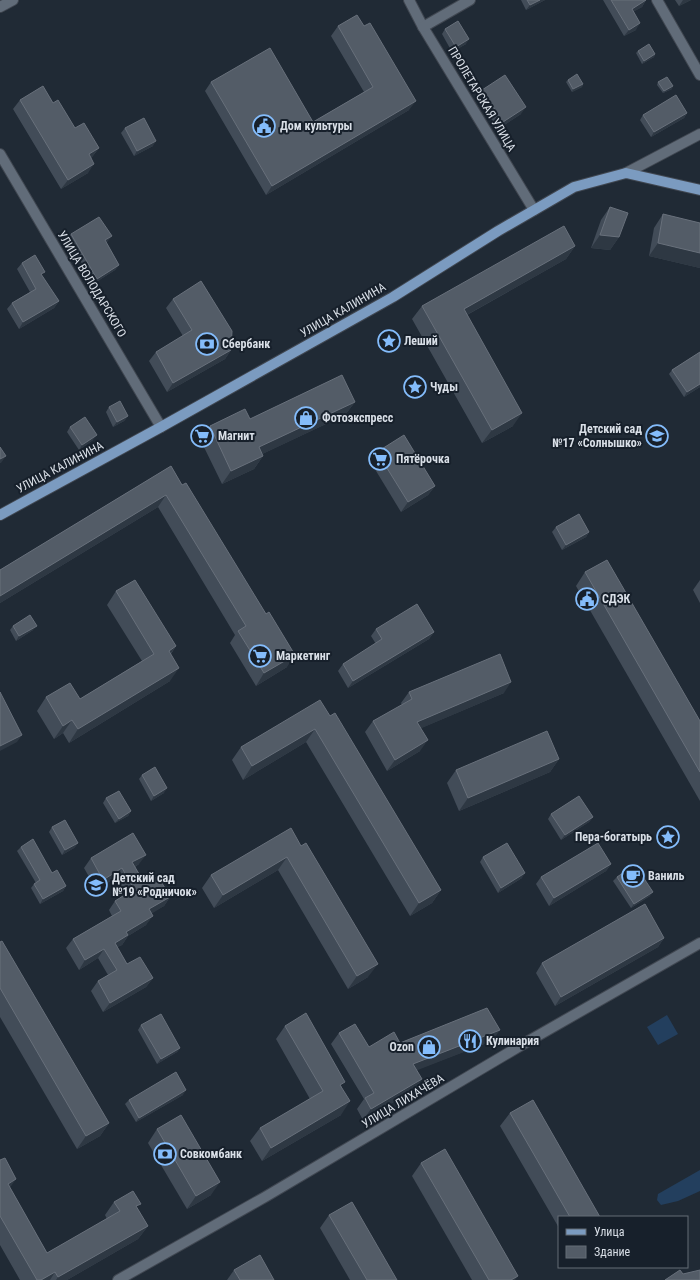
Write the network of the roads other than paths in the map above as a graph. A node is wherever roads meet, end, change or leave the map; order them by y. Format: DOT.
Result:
graph roads {
  1 [pos="13,0"];
  2 [pos="409,0"];
  3 [pos="470,0"];
  4 [pos="657,0"];
  5 [pos="0,7"];
  6 [pos="423,27"];
  7 [pos="700,75"];
  8 [pos="700,134"];
  9 [pos="0,154"];
  10 [pos="626,173"];
  11 [pos="700,190"];
  12 [pos="534,210"];
  13 [pos="161,427"];
  14 [pos="0,515"];
  15 [pos="700,943"];
  16 [pos="118,1280"];
  1 -- 5 [label="street"];
  2 -- 6 [label="street, ПРОЛЕТАРСКАЯ УЛИЦА"];
  3 -- 6 [label="street"];
  4 -- 7 [label="street"];
  6 -- 12 [label="street, ПРОЛЕТАРСКАЯ УЛИЦА"];
  8 -- 10 [label="street, УЛИЦА КАЛИНИНА"];
  9 -- 13 [label="street, УЛИЦА ВОЛОДАРСКОГО"];
  10 -- 11 [label="main road"];
  10 -- 12 [label="main road, УЛИЦА КАЛИНИНА"];
  12 -- 13 [label="main road, УЛИЦА КАЛИНИНА"];
  13 -- 14 [label="main road, УЛИЦА КАЛИНИНА"];
  15 -- 16 [label="street, УЛИЦА ЛИХАЧЁВА"];
}
